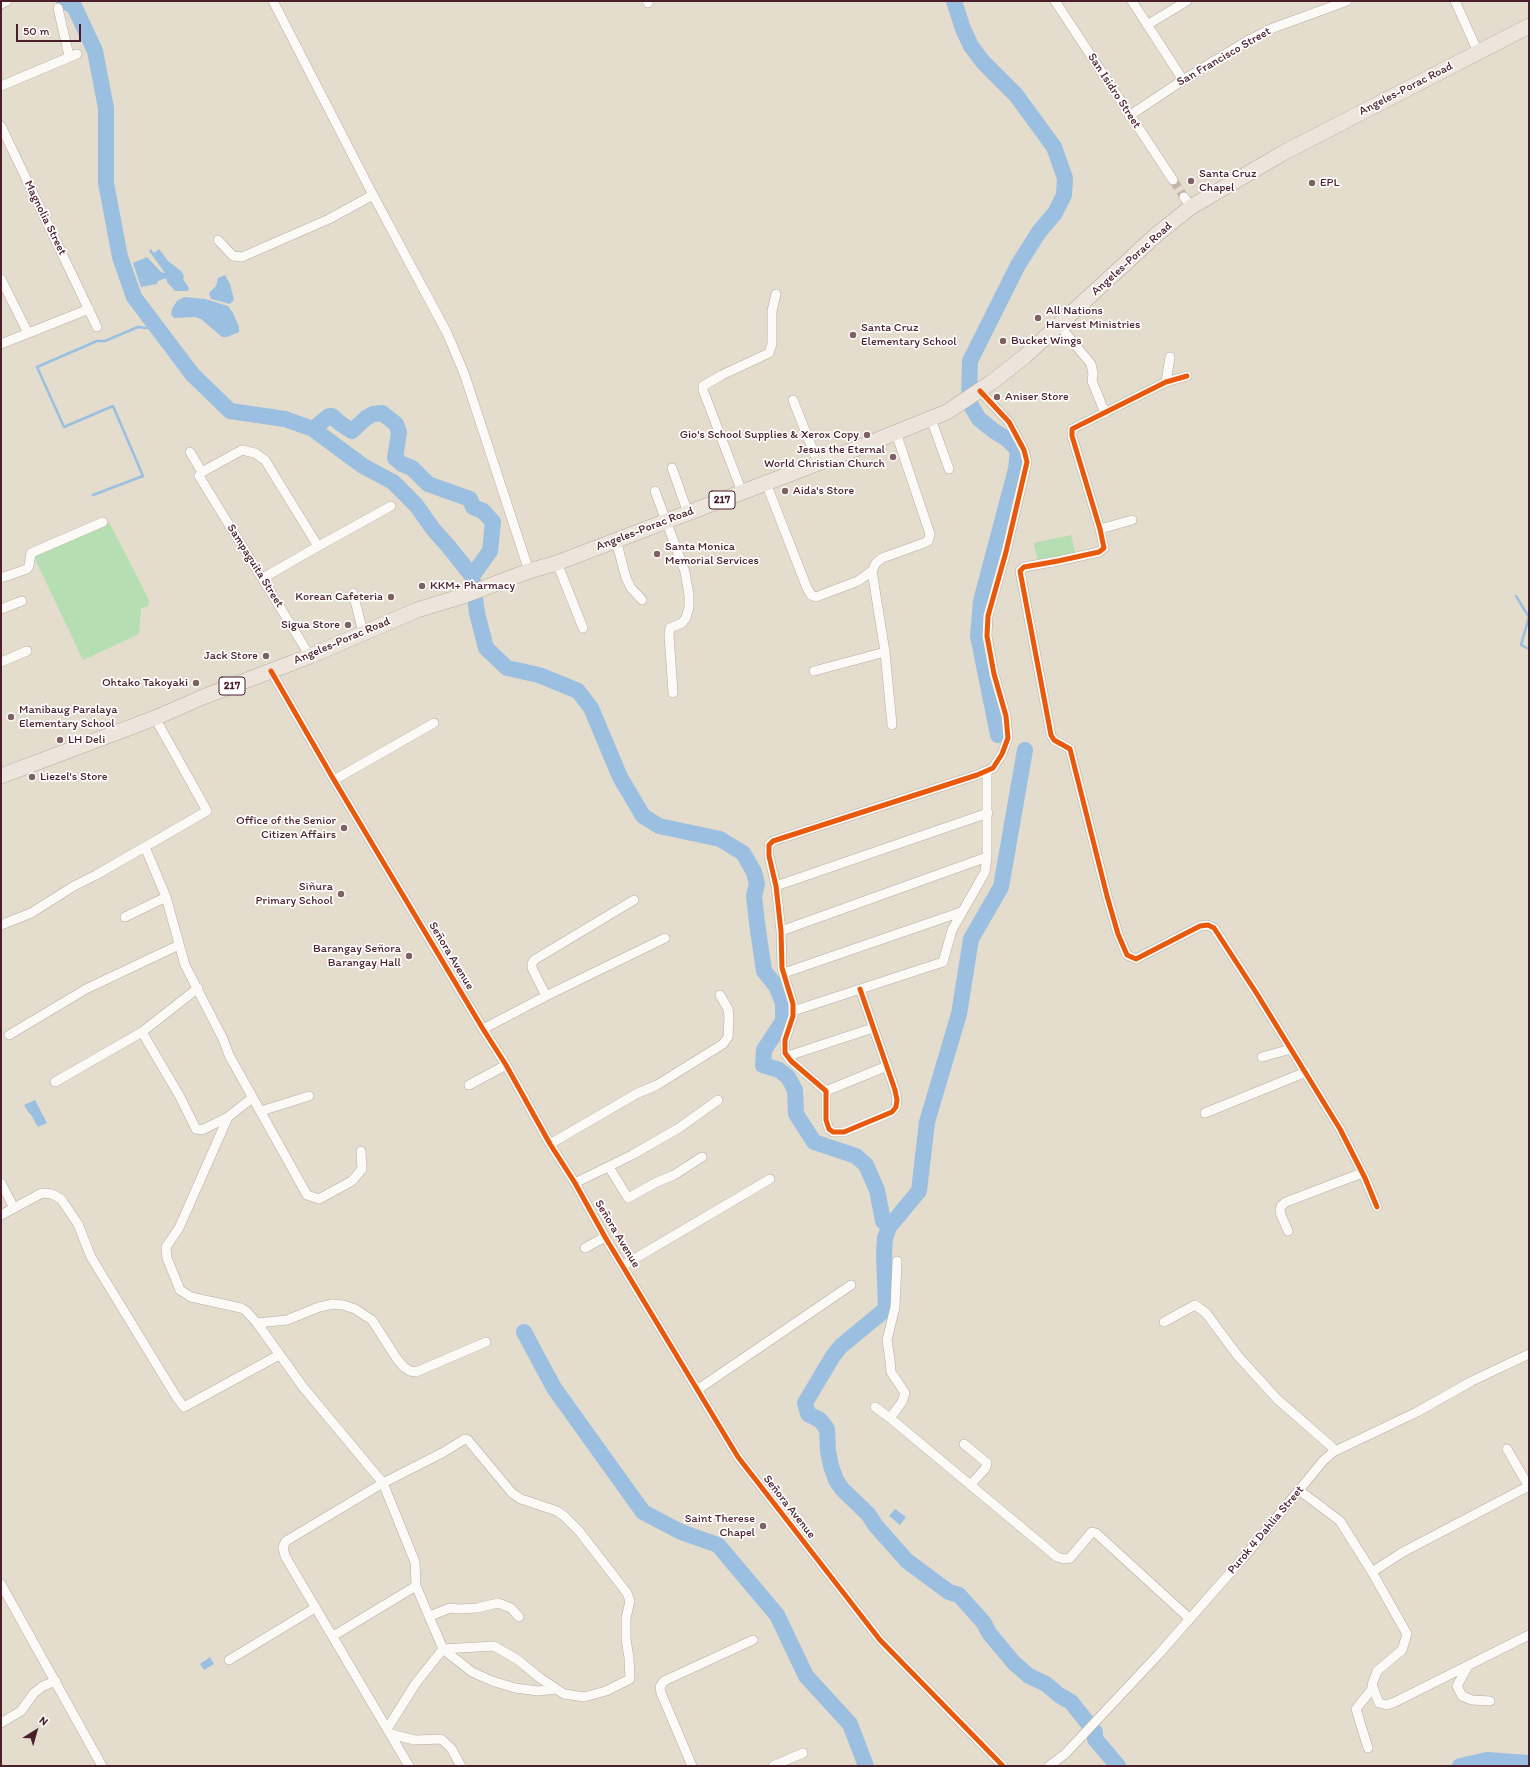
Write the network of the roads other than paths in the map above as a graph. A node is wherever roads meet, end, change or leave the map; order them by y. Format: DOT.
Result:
graph roads {
  1 [pos="7,1"];
  2 [pos="273,1"];
  3 [pos="1055,1"];
  4 [pos="1132,1"];
  5 [pos="1187,1"];
  6 [pos="1347,1"];
  7 [pos="1455,1"];
  8 [pos="1,4"];
  9 [pos="58,8"];
  10 [pos="1147,25"];
  11 [pos="1529,26"];
  12 [pos="1478,52"];
  13 [pos="1184,80"];
  14 [pos="1,86"];
  15 [pos="1129,116"];
  16 [pos="1,126"];
  17 [pos="1173,180"];
  18 [pos="373,195"];
  19 [pos="218,240"];
  20 [pos="1,279"];
  21 [pos="776,294"];
  22 [pos="89,309"];
  23 [pos="1059,325"];
  24 [pos="97,327"];
  25 [pos="28,333"];
  26 [pos="1,344"];
  27 [pos="1170,357"];
  28 [pos="1188,376"];
  29 [pos="1166,382"];
  30 [pos="977,392"];
  31 [pos="793,400"];
  32 [pos="1105,414"];
  33 [pos="931,419"];
  34 [pos="896,433"];
  35 [pos="190,452"];
  36 [pos="818,463"];
  37 [pos="672,468"];
  38 [pos="949,469"];
  39 [pos="201,474"];
  40 [pos="766,483"];
  41 [pos="656,491"];
  42 [pos="742,492"];
  43 [pos="390,506"];
  44 [pos="688,513"];
  45 [pos="1132,520"];
  46 [pos="666,521"];
  47 [pos="103,522"];
  48 [pos="1100,530"];
  49 [pos="616,540"];
  50 [pos="317,547"];
  51 [pos="557,562"];
  52 [pos="529,571"];
  53 [pos="872,571"];
  54 [pos="1,578"];
  55 [pos="263,578"];
  56 [pos="353,593"];
  57 [pos="22,600"];
  58 [pos="642,600"];
  59 [pos="1,609"];
  60 [pos="583,628"];
  61 [pos="363,632"];
  62 [pos="27,651"];
  63 [pos="885,652"];
  64 [pos="310,656"];
  65 [pos="1,662"];
  66 [pos="271,671"];
  67 [pos="814,671"];
  68 [pos="673,693"];
  69 [pos="155,718"];
  70 [pos="434,723"];
  71 [pos="892,725"];
  72 [pos="987,771"];
  73 [pos="1,776"];
  74 [pos="334,780"];
  75 [pos="988,813"];
  76 [pos="145,847"];
  77 [pos="987,857"];
  78 [pos="776,886"];
  79 [pos="166,897"];
  80 [pos="634,900"];
  81 [pos="961,912"];
  82 [pos="125,917"];
  83 [pos="1,925"];
  84 [pos="781,931"];
  85 [pos="665,938"];
  86 [pos="179,945"];
  87 [pos="784,973"];
  88 [pos="198,988"];
  89 [pos="860,989"];
  90 [pos="720,995"];
  91 [pos="546,996"];
  92 [pos="793,1011"];
  93 [pos="873,1028"];
  94 [pos="483,1029"];
  95 [pos="142,1032"];
  96 [pos="9,1035"];
  97 [pos="1291,1049"];
  98 [pos="788,1056"];
  99 [pos="1262,1057"];
  100 [pos="506,1066"];
  101 [pos="887,1066"];
  102 [pos="1306,1072"];
  103 [pos="55,1082"];
  104 [pos="470,1085"];
  105 [pos="826,1091"];
  106 [pos="309,1096"];
  107 [pos="252,1098"];
  108 [pos="718,1100"];
  109 [pos="261,1111"];
  110 [pos="1205,1113"];
  111 [pos="228,1118"];
  112 [pos="550,1144"];
  113 [pos="361,1151"];
  114 [pos="702,1157"];
  115 [pos="609,1166"];
  116 [pos="1362,1173"];
  117 [pos="770,1179"];
  118 [pos="1,1183"];
  119 [pos="575,1183"];
  120 [pos="1377,1207"];
  121 [pos="14,1208"];
  122 [pos="1,1215"];
  123 [pos="1288,1231"];
  124 [pos="605,1237"];
  125 [pos="585,1248"];
  126 [pos="897,1261"];
  127 [pos="624,1266"];
  128 [pos="852,1285"];
  129 [pos="1164,1322"];
  130 [pos="257,1323"];
  131 [pos="486,1342"];
  132 [pos="1529,1354"];
  133 [pos="279,1355"];
  134 [pos="697,1390"];
  135 [pos="875,1407"];
  136 [pos="890,1418"];
  137 [pos="964,1444"];
  138 [pos="1507,1449"];
  139 [pos="1333,1452"];
  140 [pos="383,1483"];
  141 [pos="971,1484"];
  142 [pos="1529,1486"];
  143 [pos="1299,1490"];
  144 [pos="1372,1572"];
  145 [pos="1,1584"];
  146 [pos="416,1586"];
  147 [pos="315,1608"];
  148 [pos="430,1616"];
  149 [pos="519,1617"];
  150 [pos="1190,1619"];
  151 [pos="1529,1635"];
  152 [pos="333,1636"];
  153 [pos="753,1640"];
  154 [pos="443,1649"];
  155 [pos="230,1660"];
  156 [pos="1468,1666"];
  157 [pos="56,1681"];
  158 [pos="556,1689"];
  159 [pos="1372,1689"];
  160 [pos="1490,1701"];
  161 [pos="1,1723"];
  162 [pos="388,1731"];
  163 [pos="1368,1748"];
  164 [pos="803,1753"];
  165 [pos="102,1766"];
  166 [pos="409,1766"];
  167 [pos="461,1766"];
  168 [pos="692,1766"];
  169 [pos="773,1766"];
  170 [pos="1003,1766"];
  171 [pos="1048,1766"];
  1 -- 8 [label="street"];
  2 -- 18 [label="street"];
  3 -- 15 [label="street, San Isidro Street"];
  4 -- 10 [label="street"];
  5 -- 10 [label="street"];
  6 -- 13 [label="street, San Francisco Street"];
  7 -- 12 [label="street"];
  9 -- 14 [label="street"];
  10 -- 13 [label="street"];
  11 -- 12 [label="main road, Angeles-Porac Road / 217"];
  12 -- 23 [label="main road, Angeles-Porac Road / 217"];
  13 -- 15 [label="street, San Francisco Street"];
  15 -- 17 [label="street, San Isidro Street"];
  16 -- 22 [label="street, Magnolia Street"];
  18 -- 19 [label="street"];
  18 -- 52 [label="street"];
  20 -- 25 [label="street"];
  21 -- 42 [label="street"];
  22 -- 24 [label="street, Magnolia Street"];
  22 -- 25 [label="street"];
  23 -- 30 [label="main road, Angeles-Porac Road / 217"];
  23 -- 32 [label="street"];
  25 -- 26 [label="street"];
  27 -- 29 [label="street"];
  28 -- 29 [label="street"];
  29 -- 32 [label="street"];
  30 -- 33 [label="main road, Angeles-Porac Road / 217"];
  30 -- 72 [label="street"];
  31 -- 36 [label="street"];
  32 -- 48 [label="street"];
  33 -- 34 [label="main road, Angeles-Porac Road / 217"];
  33 -- 38 [label="street"];
  34 -- 36 [label="main road, Angeles-Porac Road / 217"];
  34 -- 53 [label="street"];
  35 -- 39 [label="street, Sampaguita Street"];
  36 -- 40 [label="main road, Angeles-Porac Road / 217"];
  37 -- 44 [label="street"];
  39 -- 50 [label="street"];
  39 -- 55 [label="street, Sampaguita Street"];
  40 -- 42 [label="main road, Angeles-Porac Road / 217"];
  40 -- 53 [label="street"];
  41 -- 46 [label="street"];
  42 -- 44 [label="main road, Angeles-Porac Road / 217"];
  43 -- 50 [label="street"];
  44 -- 46 [label="main road, Angeles-Porac Road / 217"];
  45 -- 48 [label="street"];
  46 -- 49 [label="main road, Angeles-Porac Road / 217"];
  46 -- 68 [label="street"];
  47 -- 54 [label="street"];
  48 -- 97 [label="street"];
  49 -- 51 [label="main road, Angeles-Porac Road / 217"];
  49 -- 58 [label="street"];
  50 -- 55 [label="street"];
  51 -- 52 [label="main road, Angeles-Porac Road / 217"];
  51 -- 60 [label="street"];
  52 -- 61 [label="main road, Angeles-Porac Road / 217"];
  53 -- 63 [label="street"];
  55 -- 64 [label="street, Sampaguita Street"];
  56 -- 61 [label="street"];
  57 -- 59 [label="street"];
  61 -- 64 [label="main road, Angeles-Porac Road / 217"];
  62 -- 65 [label="street"];
  63 -- 67 [label="street"];
  63 -- 71 [label="street"];
  64 -- 66 [label="main road, Angeles-Porac Road / 217"];
  66 -- 69 [label="main road, Angeles-Porac Road / 217"];
  66 -- 74 [label="street, Señora Avenue"];
  69 -- 73 [label="main road, Angeles-Porac Road / 217"];
  69 -- 76 [label="street"];
  70 -- 74 [label="street"];
  72 -- 75 [label="street"];
  72 -- 78 [label="street"];
  74 -- 94 [label="street, Señora Avenue"];
  75 -- 77 [label="street"];
  75 -- 78 [label="street"];
  76 -- 79 [label="street"];
  76 -- 83 [label="street"];
  77 -- 81 [label="street"];
  77 -- 84 [label="street"];
  78 -- 84 [label="street"];
  79 -- 82 [label="street"];
  79 -- 86 [label="street"];
  80 -- 91 [label="street"];
  81 -- 87 [label="street"];
  81 -- 89 [label="street"];
  84 -- 87 [label="street"];
  85 -- 91 [label="street"];
  86 -- 88 [label="street"];
  86 -- 96 [label="street"];
  87 -- 92 [label="street"];
  88 -- 95 [label="street"];
  88 -- 107 [label="street"];
  89 -- 92 [label="street"];
  89 -- 93 [label="street"];
  90 -- 112 [label="street"];
  91 -- 94 [label="street"];
  92 -- 98 [label="street"];
  93 -- 98 [label="street"];
  93 -- 101 [label="street"];
  94 -- 100 [label="street, Señora Avenue"];
  95 -- 103 [label="street"];
  95 -- 111 [label="street"];
  97 -- 99 [label="street"];
  97 -- 102 [label="street"];
  98 -- 105 [label="street"];
  100 -- 104 [label="street"];
  100 -- 112 [label="street, Señora Avenue"];
  101 -- 105 [label="street"];
  101 -- 105 [label="street"];
  102 -- 110 [label="street"];
  102 -- 116 [label="street"];
  106 -- 109 [label="street"];
  107 -- 109 [label="street"];
  107 -- 111 [label="street"];
  108 -- 115 [label="street"];
  109 -- 113 [label="street"];
  111 -- 130 [label="street"];
  112 -- 119 [label="street, Señora Avenue"];
  114 -- 115 [label="street"];
  115 -- 119 [label="street"];
  116 -- 120 [label="street"];
  116 -- 123 [label="street"];
  117 -- 127 [label="street"];
  118 -- 121 [label="street"];
  119 -- 124 [label="street, Señora Avenue"];
  121 -- 122 [label="street"];
  121 -- 133 [label="street"];
  124 -- 125 [label="street"];
  124 -- 127 [label="street, Señora Avenue"];
  126 -- 136 [label="street"];
  127 -- 134 [label="street, Señora Avenue"];
  128 -- 134 [label="street"];
  129 -- 139 [label="street"];
  130 -- 131 [label="street"];
  130 -- 133 [label="street"];
  132 -- 139 [label="street, Purok 4 Dahlia Street"];
  133 -- 140 [label="street"];
  134 -- 170 [label="street, Señora Avenue"];
  135 -- 136 [label="street"];
  136 -- 141 [label="street"];
  137 -- 141 [label="street"];
  138 -- 142 [label="street"];
  139 -- 143 [label="street, Purok 4 Dahlia Street"];
  140 -- 146 [label="street"];
  140 -- 147 [label="street"];
  140 -- 158 [label="street"];
  141 -- 150 [label="street"];
  142 -- 144 [label="street"];
  143 -- 144 [label="street"];
  143 -- 150 [label="street, Purok 4 Dahlia Street"];
  144 -- 159 [label="street"];
  145 -- 157 [label="street"];
  146 -- 148 [label="street"];
  146 -- 152 [label="street"];
  147 -- 152 [label="street"];
  147 -- 155 [label="street"];
  148 -- 149 [label="street"];
  148 -- 154 [label="street"];
  150 -- 171 [label="street, Purok 4 Dahlia Street"];
  151 -- 156 [label="street"];
  152 -- 162 [label="street"];
  153 -- 168 [label="street"];
  154 -- 158 [label="street"];
  154 -- 158 [label="street"];
  154 -- 162 [label="street"];
  156 -- 159 [label="street"];
  156 -- 160 [label="street"];
  157 -- 161 [label="street"];
  157 -- 165 [label="street"];
  159 -- 163 [label="street"];
  162 -- 166 [label="street"];
  162 -- 167 [label="street"];
  164 -- 169 [label="street"];
}
